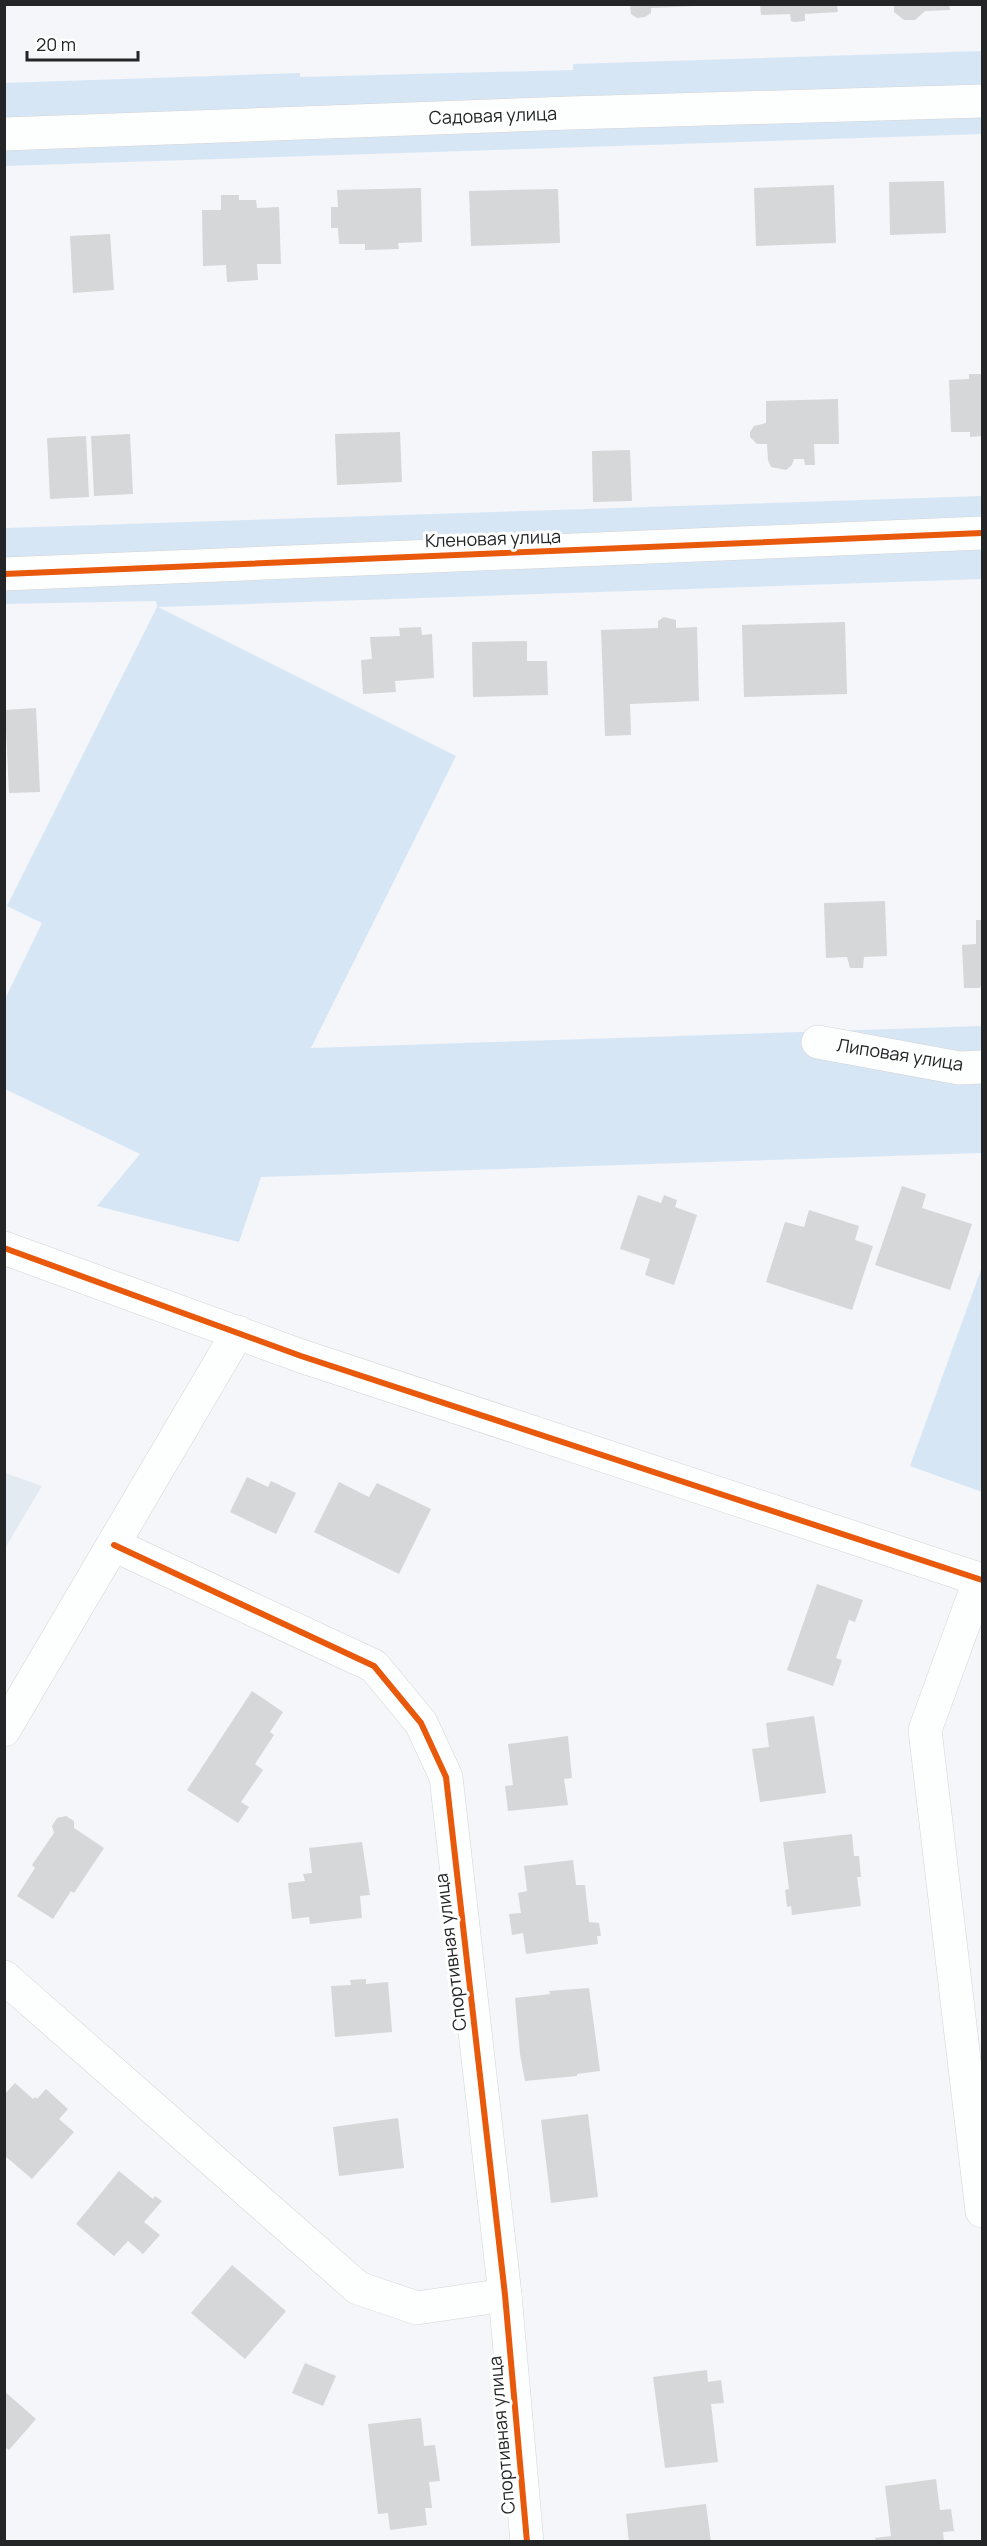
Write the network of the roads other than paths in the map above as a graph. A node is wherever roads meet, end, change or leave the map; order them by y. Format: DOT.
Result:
graph roads {
  1 [pos="982,101"];
  2 [pos="4,134"];
  3 [pos="982,533"];
  4 [pos="4,574"];
  5 [pos="818,1042"];
  6 [pos="982,1067"];
  7 [pos="4,1248"];
  8 [pos="238,1332"];
  9 [pos="114,1545"];
  10 [pos="981,1579"];
  11 [pos="970,1638"];
  12 [pos="4,1730"];
  13 [pos="4,1977"];
  14 [pos="982,2211"];
  15 [pos="505,2295"];
  16 [pos="527,2541"];
  1 -- 2 [label="street, Садовая улица"];
  3 -- 4 [label="street, Кленовая улица"];
  5 -- 6 [label="street, Липовая улица"];
  7 -- 8 [label="street"];
  8 -- 9 [label="street"];
  8 -- 10 [label="street"];
  9 -- 12 [label="street"];
  9 -- 15 [label="street, Спортивная улица"];
  10 -- 11 [label="street"];
  11 -- 14 [label="street"];
  13 -- 15 [label="street"];
  15 -- 16 [label="street, Спортивная улица"];
}
